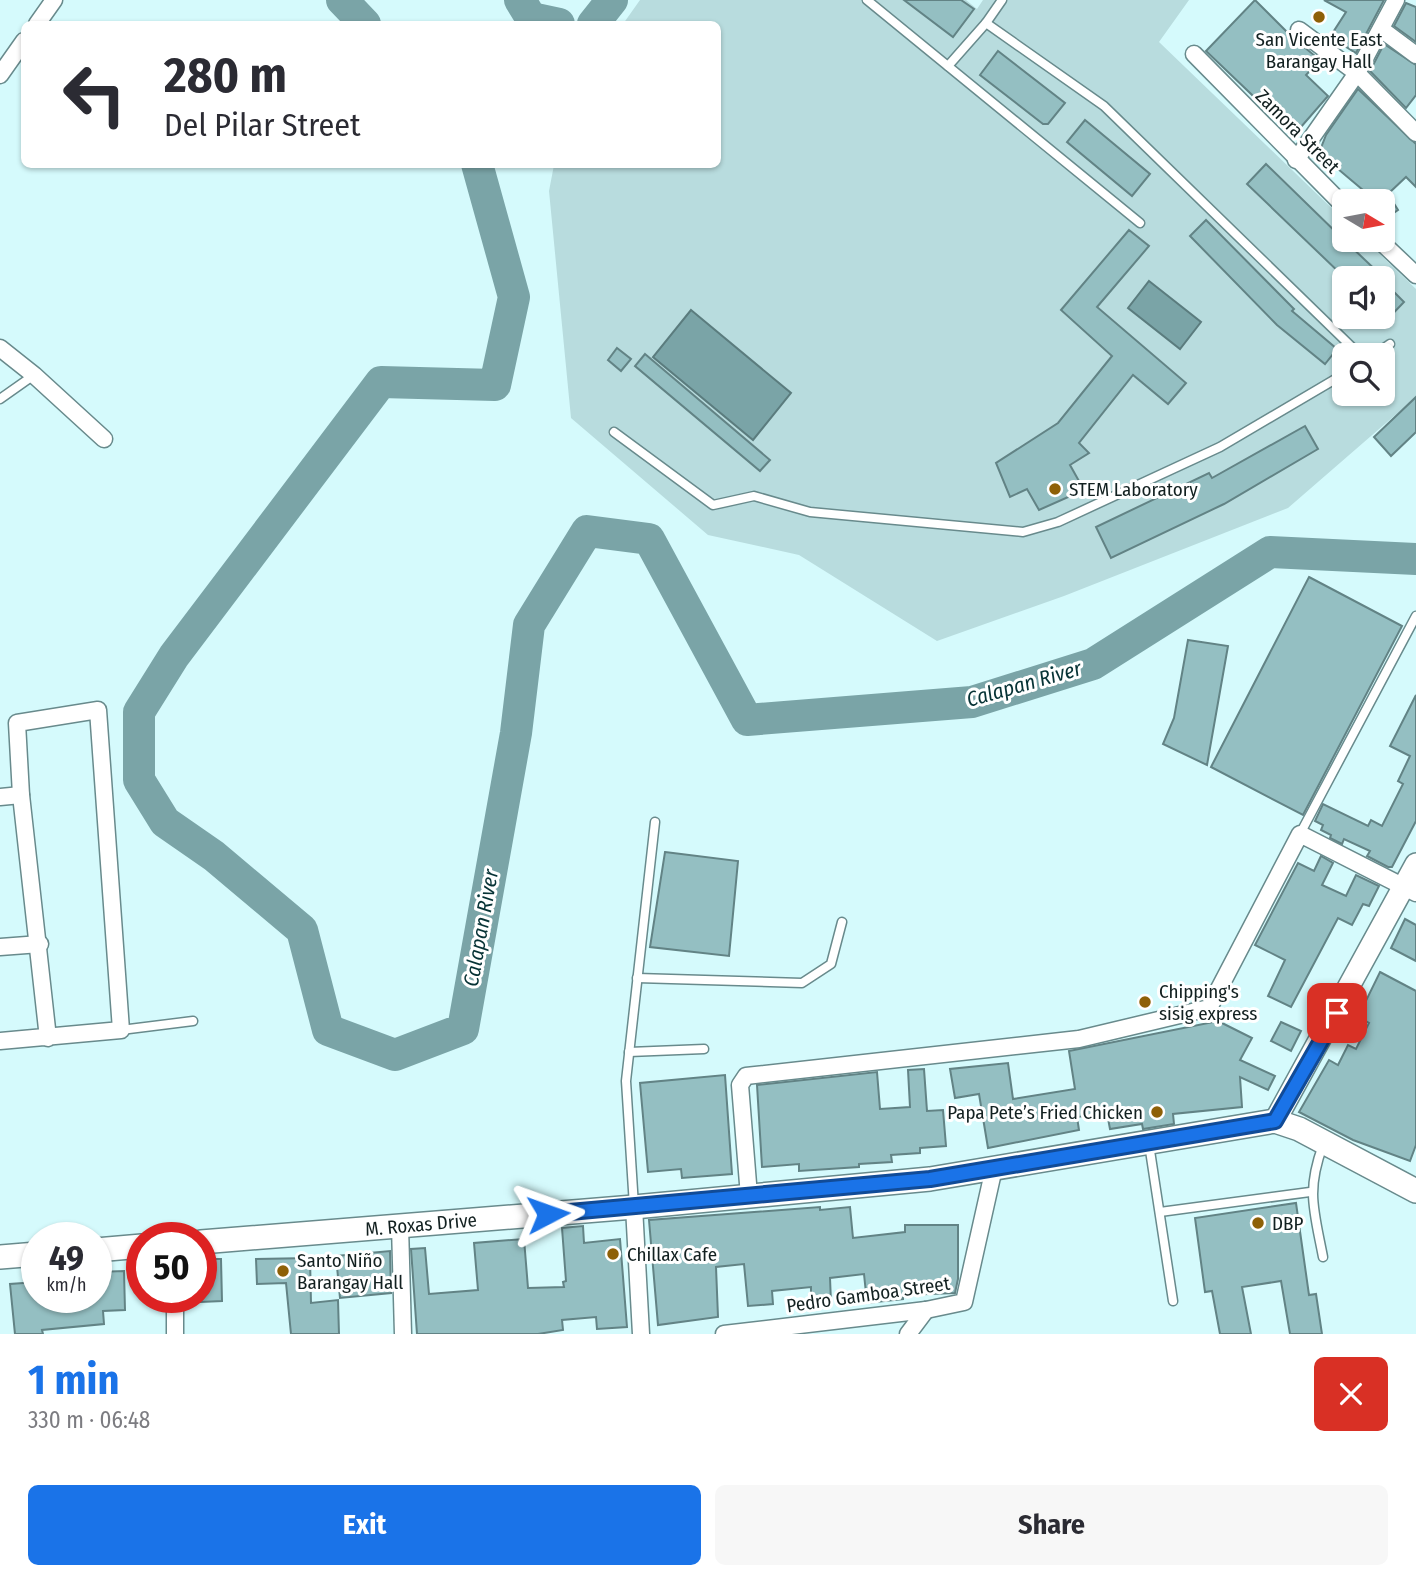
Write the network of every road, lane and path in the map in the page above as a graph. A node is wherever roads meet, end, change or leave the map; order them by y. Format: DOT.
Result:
graph roads {
  1 [pos="54,0"];
  2 [pos="867,0"];
  3 [pos="1002,0"];
  4 [pos="1396,0"];
  5 [pos="39,21"];
  6 [pos="986,23"];
  7 [pos="1381,29"];
  8 [pos="1299,30"];
  9 [pos="21,45"];
  10 [pos="1194,54"];
  11 [pos="1416,55"];
  12 [pos="948,66"];
  13 [pos="1357,73"];
  14 [pos="0,75"];
  15 [pos="1416,133"];
  16 [pos="1296,160"];
  17 [pos="1332,194"];
  18 [pos="1140,222"];
  19 [pos="1392,252"];
  20 [pos="1416,275"];
  21 [pos="1348,343"];
  22 [pos="0,348"];
  23 [pos="34,374"];
  24 [pos="1332,381"];
  25 [pos="0,400"];
  26 [pos="614,432"];
  27 [pos="104,439"];
  28 [pos="1416,615"];
  29 [pos="21,795"];
  30 [pos="0,797"];
  31 [pos="655,822"];
  32 [pos="1300,834"];
  33 [pos="1416,864"];
  34 [pos="1410,890"];
  35 [pos="842,922"];
  36 [pos="40,944"];
  37 [pos="0,947"];
  38 [pos="637,978"];
  39 [pos="194,1021"];
  40 [pos="121,1030"];
  41 [pos="48,1038"];
  42 [pos="0,1041"];
  43 [pos="704,1049"];
  44 [pos="629,1052"];
  45 [pos="1275,1121"];
  46 [pos="1149,1141"];
  47 [pos="1324,1142"];
  48 [pos="994,1168"];
  49 [pos="1415,1187"];
  50 [pos="1311,1192"];
  51 [pos="748,1196"];
  52 [pos="634,1207"];
  53 [pos="1160,1212"];
  54 [pos="400,1226"];
  55 [pos="217,1241"];
  56 [pos="21,1255"];
  57 [pos="0,1257"];
  58 [pos="1323,1257"];
  59 [pos="1173,1301"];
  60 [pos="926,1310"];
  61 [pos="175,1313"];
  62 [pos="176,1334"];
  63 [pos="403,1334"];
  64 [pos="641,1334"];
  65 [pos="724,1334"];
  66 [pos="908,1334"];
  1 -- 5 [label="street"];
  2 -- 12 [label="lane"];
  3 -- 6 [label="lane"];
  4 -- 7 [label="street"];
  6 -- 12 [label="lane"];
  6 -- 21 [label="lane"];
  7 -- 11 [label="street"];
  7 -- 13 [label="street"];
  8 -- 13 [label="street"];
  9 -- 14 [label="street"];
  10 -- 16 [label="street, Zamora Street"];
  12 -- 18 [label="lane"];
  13 -- 15 [label="street"];
  13 -- 16 [label="street"];
  16 -- 17 [label="street, Zamora Street"];
  19 -- 20 [label="street"];
  22 -- 23 [label="street"];
  23 -- 25 [label="lane"];
  23 -- 27 [label="street"];
  24 -- 26 [label="lane"];
  28 -- 32 [label="lane"];
  29 -- 30 [label="street"];
  29 -- 36 [label="street"];
  29 -- 40 [label="street"];
  31 -- 38 [label="lane"];
  32 -- 34 [label="street"];
  32 -- 51 [label="street"];
  33 -- 34 [label="street"];
  34 -- 45 [label="street"];
  35 -- 38 [label="lane"];
  36 -- 37 [label="street"];
  36 -- 41 [label="street"];
  38 -- 44 [label="lane"];
  39 -- 40 [label="lane"];
  40 -- 41 [label="street"];
  41 -- 42 [label="street"];
  43 -- 44 [label="lane"];
  44 -- 52 [label="lane"];
  45 -- 46 [label="main road, M. Roxas Drive"];
  45 -- 47 [label="main road, M. Roxas Drive"];
  46 -- 48 [label="main road, M. Roxas Drive"];
  46 -- 53 [label="lane"];
  47 -- 49 [label="main road, M. Roxas Drive"];
  47 -- 50 [label="lane"];
  48 -- 51 [label="main road, M. Roxas Drive"];
  48 -- 60 [label="street, Pedro Gamboa Street"];
  50 -- 53 [label="lane"];
  50 -- 58 [label="lane"];
  51 -- 52 [label="main road, M. Roxas Drive"];
  52 -- 54 [label="main road, M. Roxas Drive"];
  52 -- 64 [label="street"];
  53 -- 59 [label="lane"];
  54 -- 55 [label="main road, M. Roxas Drive"];
  54 -- 63 [label="street"];
  56 -- 57 [label="main road"];
  60 -- 65 [label="street, Pedro Gamboa Street"];
  60 -- 66 [label="street"];
  61 -- 62 [label="street"];
}
